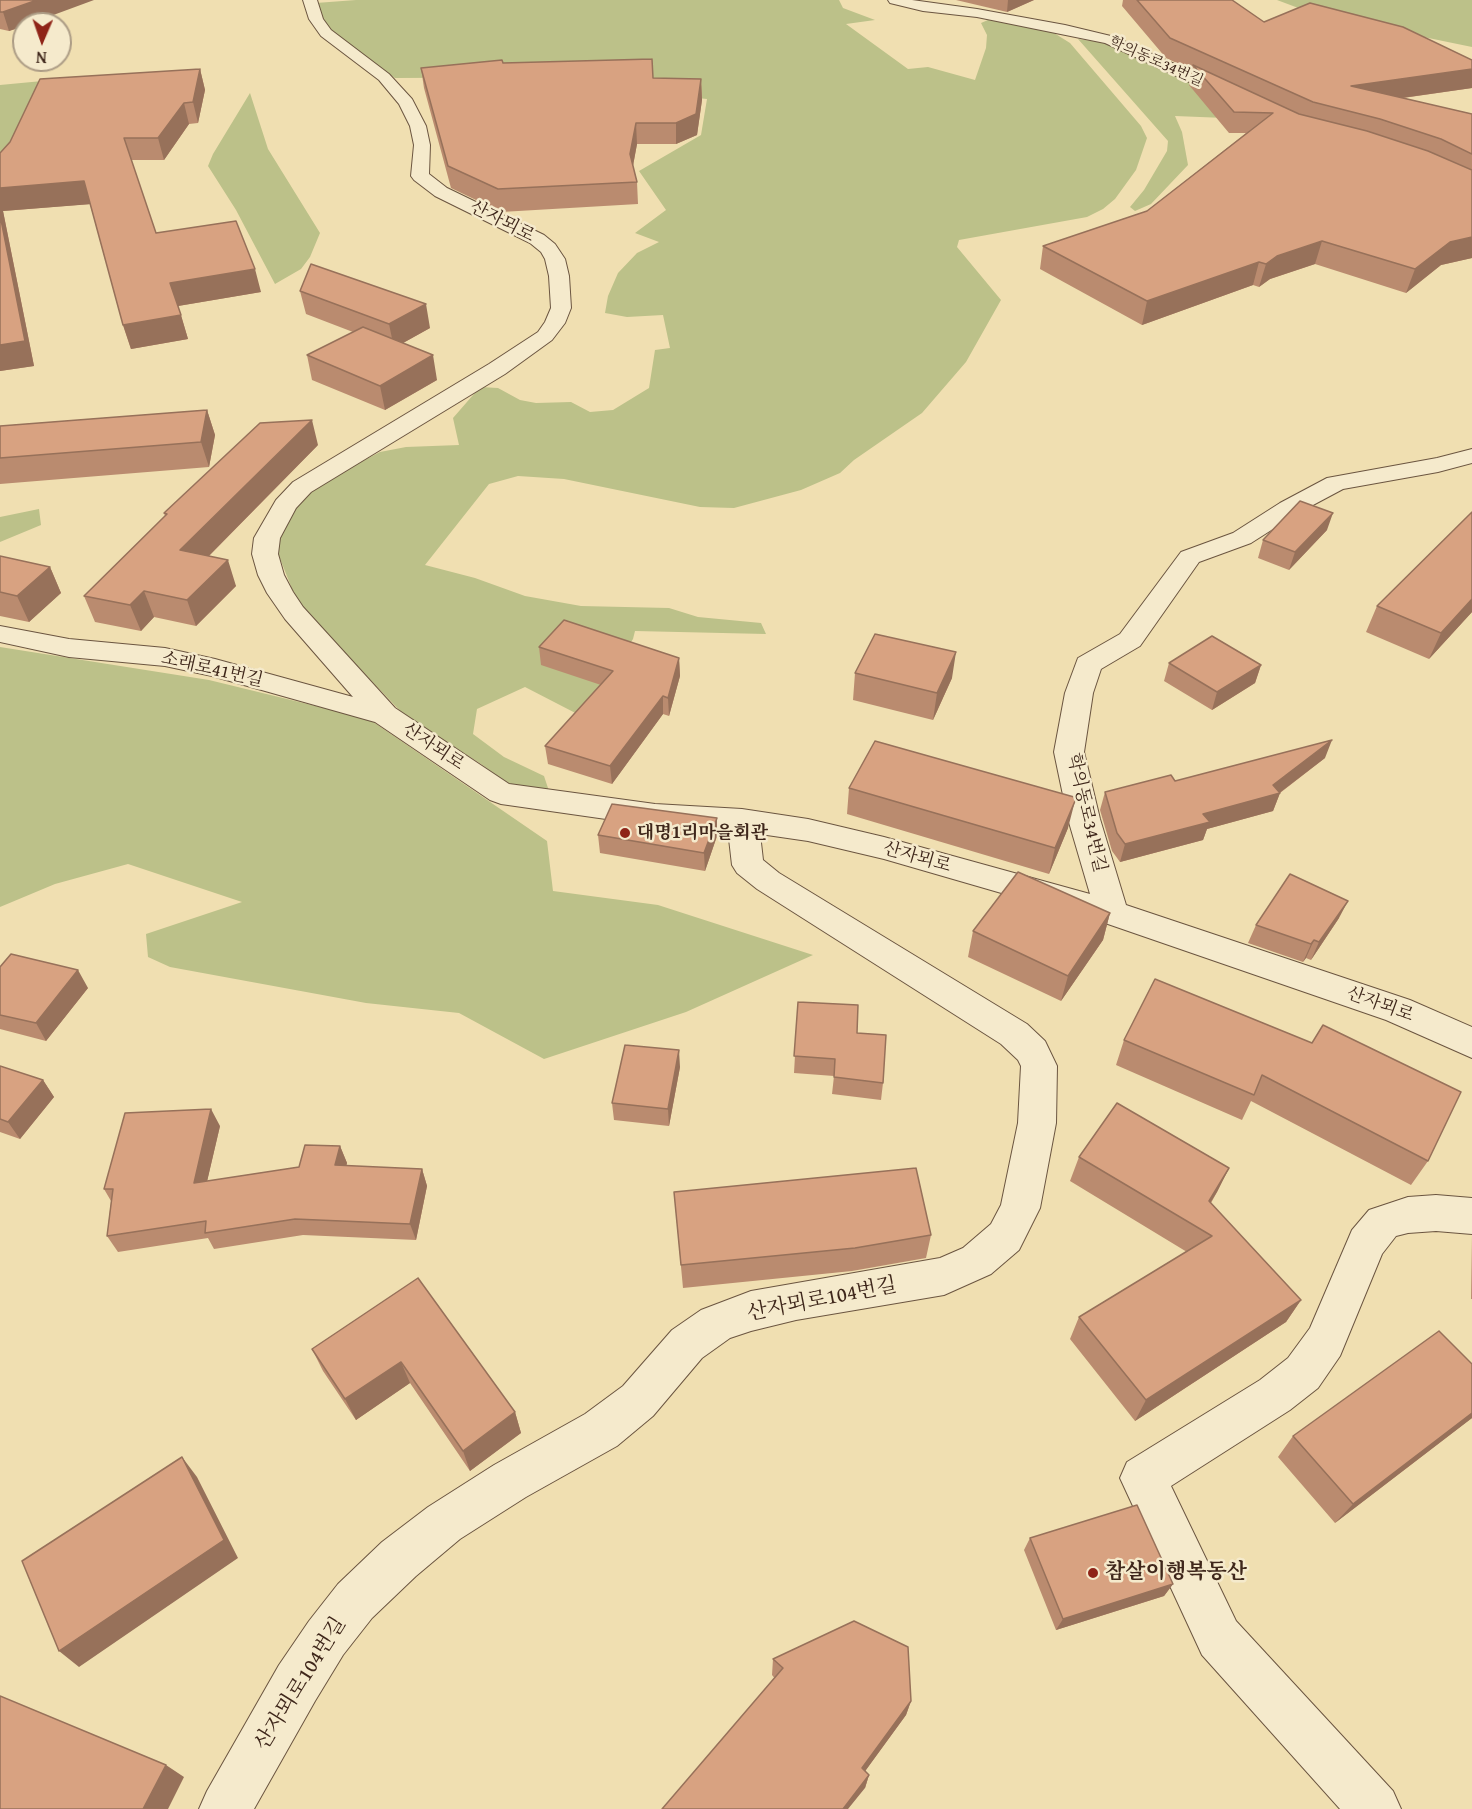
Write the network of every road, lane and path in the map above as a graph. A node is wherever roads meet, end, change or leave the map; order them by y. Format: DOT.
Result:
graph roads {
  1 [pos="310,0"];
  2 [pos="896,0"];
  3 [pos="1246,103"];
  4 [pos="1472,456"];
  5 [pos="0,634"];
  6 [pos="385,715"];
  7 [pos="742,820"];
  8 [pos="1112,913"];
  9 [pos="1472,1043"];
  10 [pos="1472,1216"];
  11 [pos="225,1809"];
  12 [pos="1375,1809"];
  1 -- 6 [label="street, 산자뫼로"];
  2 -- 3 [label="street, 학의동로34번길"];
  4 -- 8 [label="street, 학의동로34번길"];
  5 -- 6 [label="street, 소래로41번길"];
  6 -- 7 [label="street, 산자뫼로"];
  7 -- 8 [label="street, 산자뫼로"];
  7 -- 11 [label="street, 산자뫼로104번길"];
  8 -- 9 [label="street, 산자뫼로"];
  10 -- 12 [label="street"];
}
